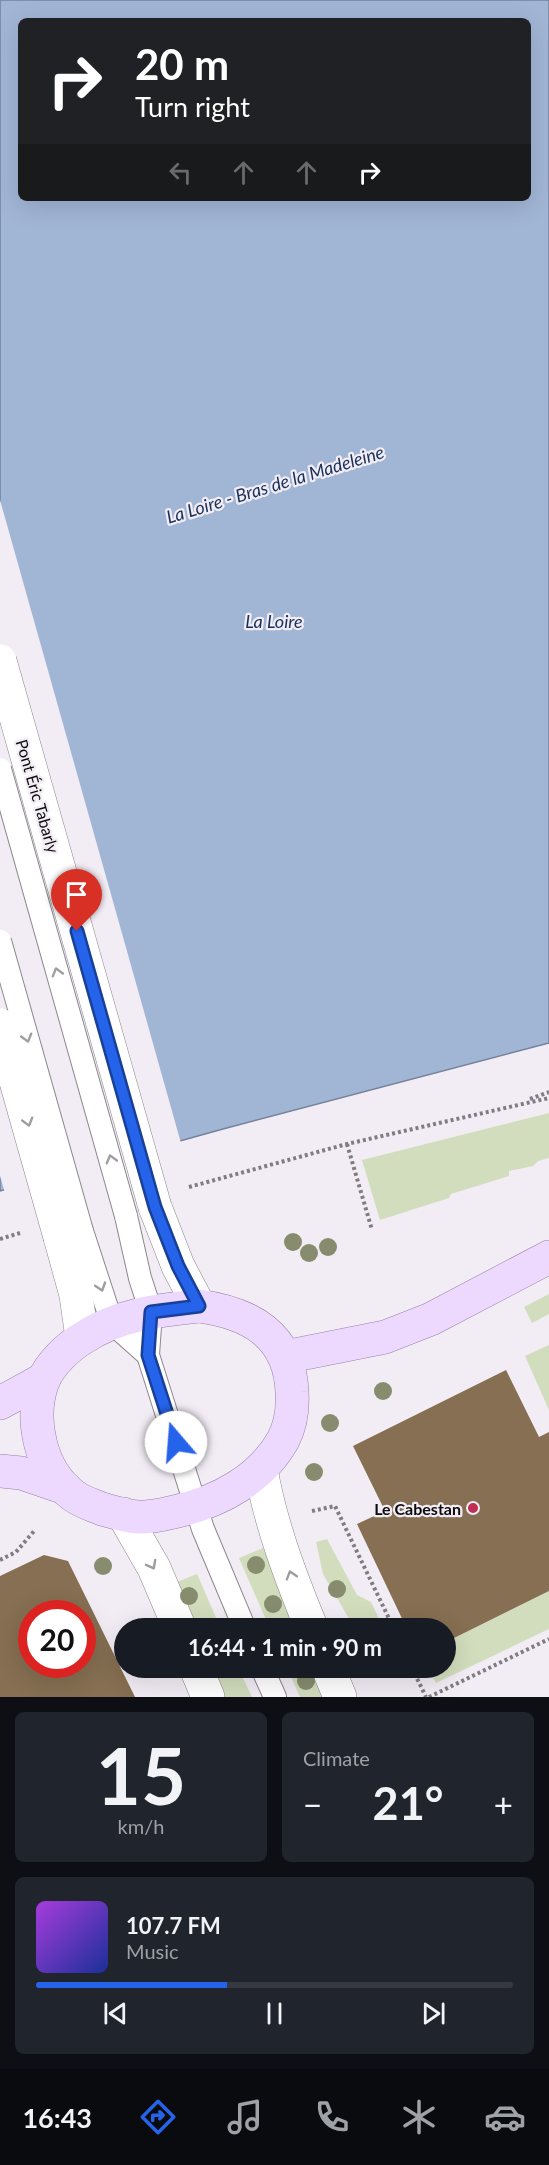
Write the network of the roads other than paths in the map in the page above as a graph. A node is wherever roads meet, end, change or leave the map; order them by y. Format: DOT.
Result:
graph roads {
  1 [pos="0,661"];
  2 [pos="0,769"];
  3 [pos="0,941"];
  4 [pos="0,1025"];
  5 [pos="141,1212"];
  6 [pos="71,1234"];
  7 [pos="549,1257"];
  8 [pos="199,1306"];
  9 [pos="151,1312"];
  10 [pos="112,1323"];
  11 [pos="82,1338"];
  12 [pos="148,1355"];
  13 [pos="285,1357"];
  14 [pos="44,1379"];
  15 [pos="0,1403"];
  16 [pos="261,1469"];
  17 [pos="0,1471"];
  18 [pos="65,1488"];
  19 [pos="196,1507"];
  20 [pos="123,1514"];
  21 [pos="175,1618"];
  22 [pos="240,1618"];
  23 [pos="307,1618"];
  24 [pos="200,1678"];
  25 [pos="266,1678"];
  26 [pos="332,1678"];
  27 [pos="208,1697"];
  28 [pos="275,1697"];
  29 [pos="340,1697"];
  1 -- 5 [label="street, Pont Éric Tabarly, bridge"];
  5 -- 2 [label="lane, one-way, bridge"];
  3 -- 6 [label="lane, one-way, bridge"];
  4 -- 6 [label="street, one-way, bridge"];
  5 -- 8 [label="street, Pont Éric Tabarly"];
  5 -- 9 [label="lane"];
  6 -- 10 [label="lane, one-way"];
  6 -- 11 [label="street"];
  7 -- 13 [label="main road"];
  8 -- 9 [label="main road"];
  8 -- 13 [label="main road"];
  9 -- 10 [label="main road"];
  9 -- 12 [label="lane"];
  10 -- 11 [label="main road"];
  10 -- 12 [label="lane"];
  11 -- 14 [label="main road"];
  12 -- 19 [label="lane"];
  13 -- 16 [label="main road"];
  14 -- 15 [label="main road"];
  14 -- 18 [label="main road"];
  16 -- 19 [label="main road"];
  23 -- 16 [label="street, one-way"];
  17 -- 18 [label="main road"];
  18 -- 20 [label="main road"];
  19 -- 20 [label="main road"];
  19 -- 22 [label="lane"];
  20 -- 21 [label="street, one-way"];
  24 -- 27 [label="street"];
  25 -- 28 [label="lane"];
  26 -- 29 [label="street"];
}
